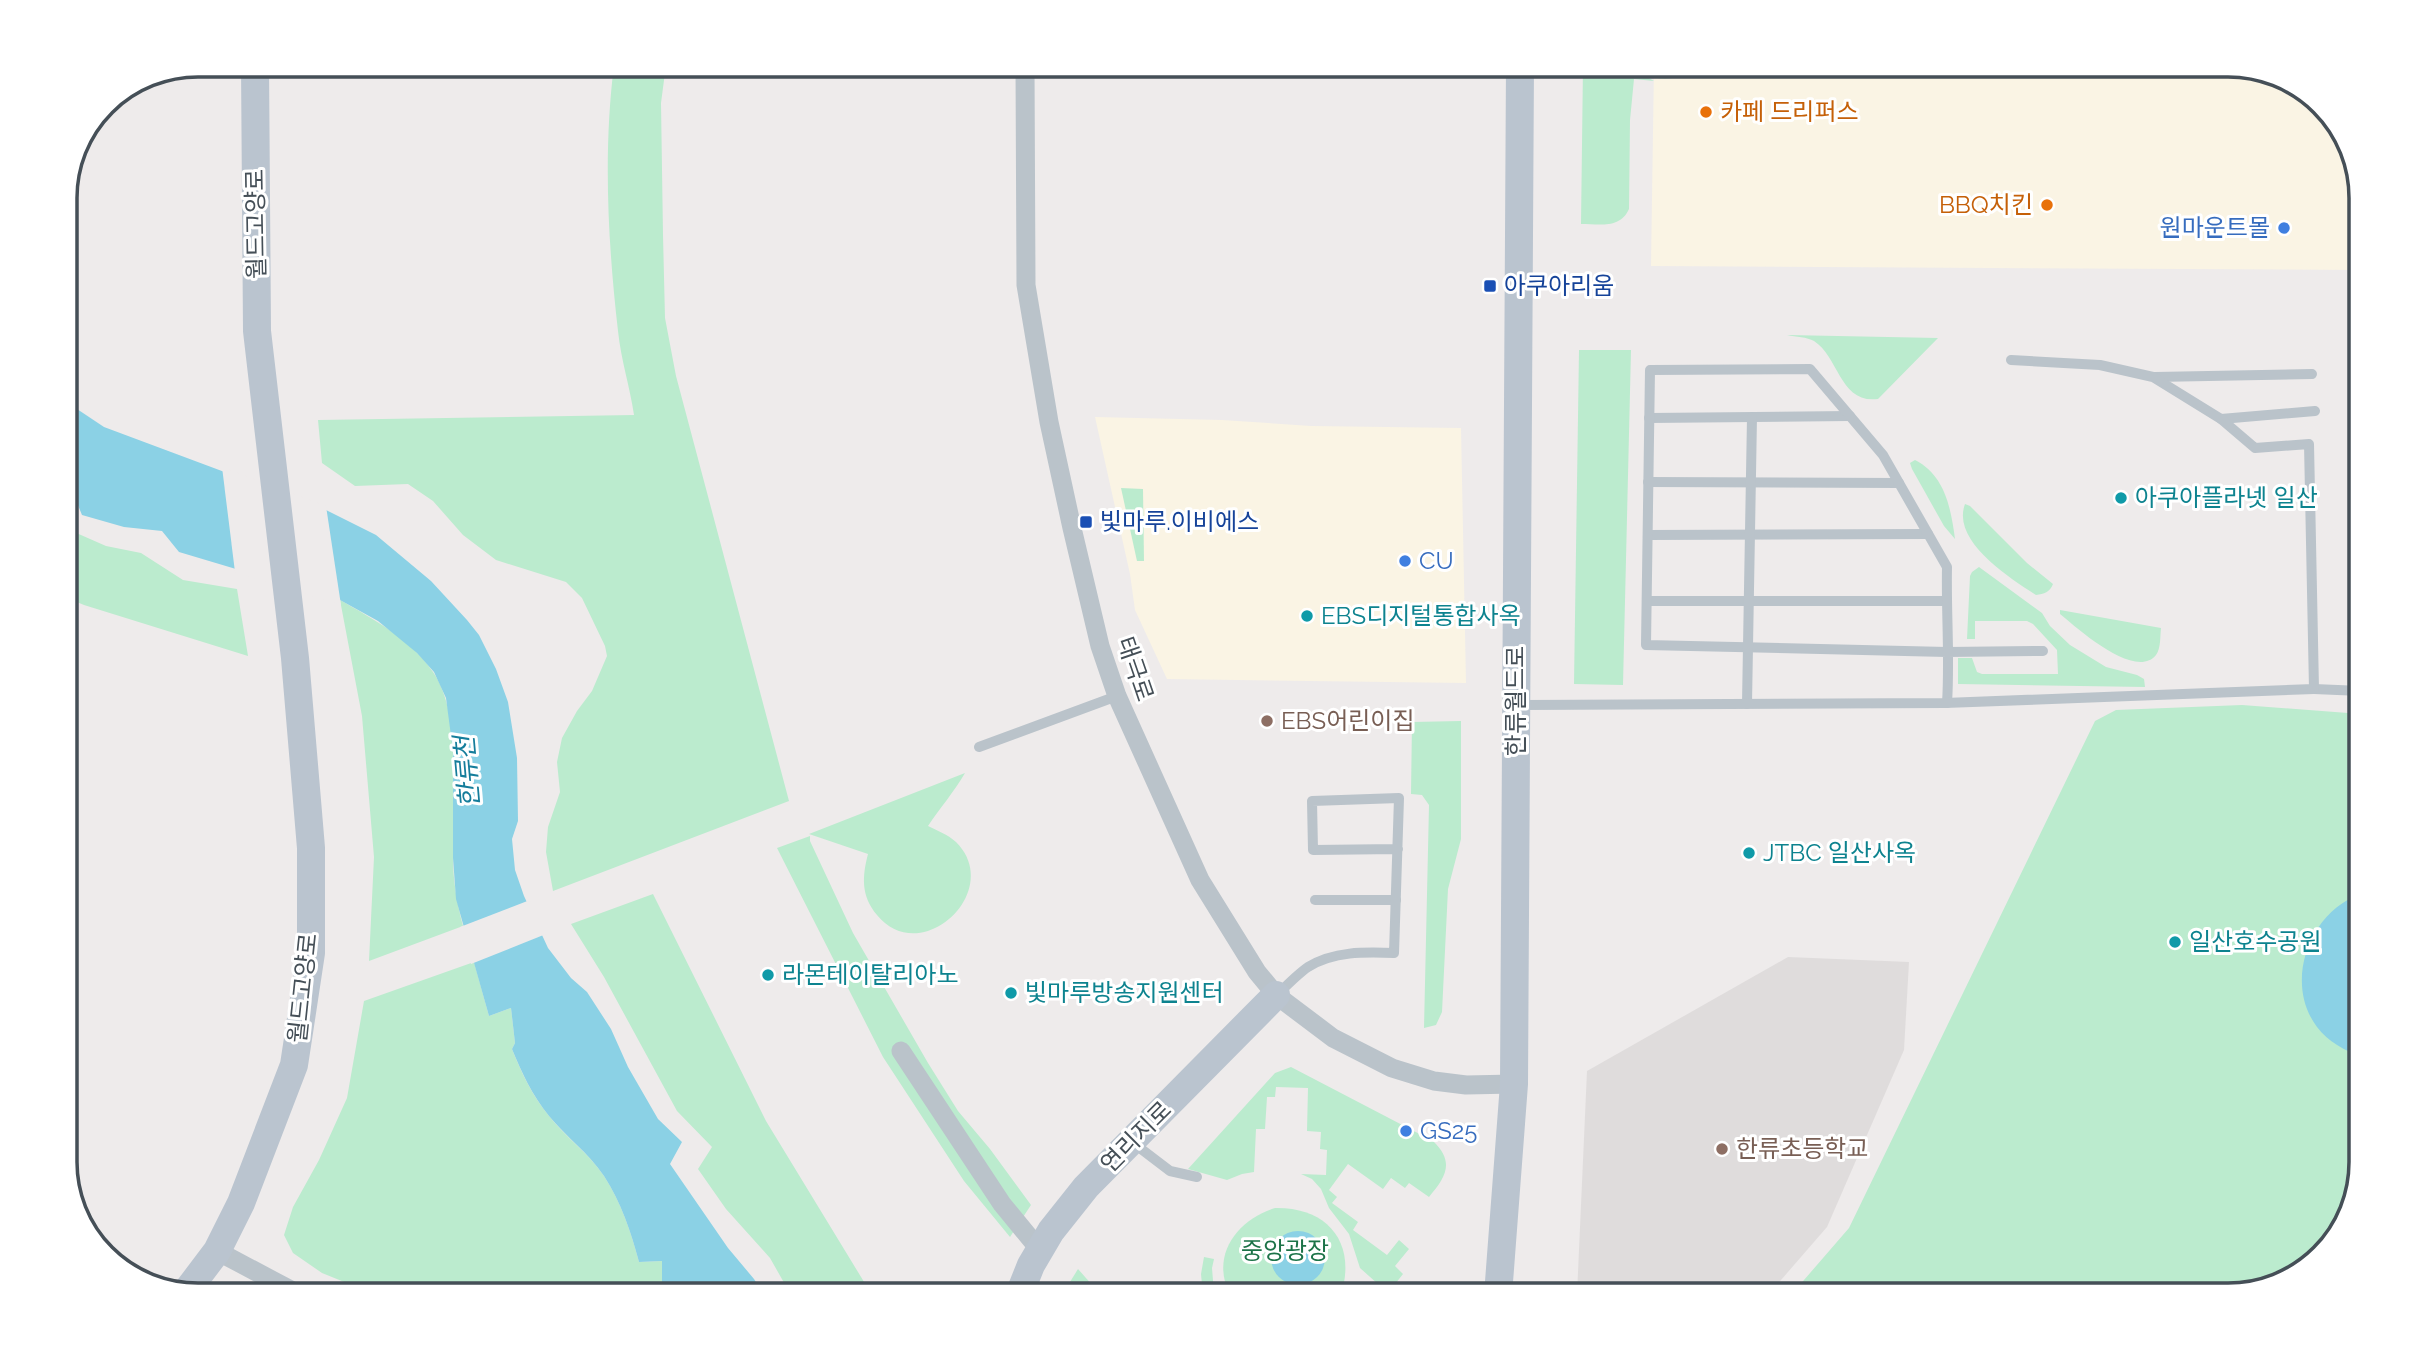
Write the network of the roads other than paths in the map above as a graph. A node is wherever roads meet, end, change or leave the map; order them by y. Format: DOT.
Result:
graph roads {
  1 [pos="255,77"];
  2 [pos="1025,77"];
  3 [pos="1520,77"];
  4 [pos="2011,360"];
  5 [pos="2312,374"];
  6 [pos="2153,377"];
  7 [pos="2315,411"];
  8 [pos="1850,416"];
  9 [pos="1752,417"];
  10 [pos="1649,418"];
  11 [pos="2221,419"];
  12 [pos="1648,482"];
  13 [pos="1751,483"];
  14 [pos="1899,483"];
  15 [pos="1928,534"];
  16 [pos="1648,535"];
  17 [pos="1750,536"];
  18 [pos="1647,601"];
  19 [pos="1749,601"];
  20 [pos="1947,601"];
  21 [pos="1748,649"];
  22 [pos="2043,650"];
  23 [pos="1947,652"];
  24 [pos="2314,688"];
  25 [pos="2349,690"];
  26 [pos="1117,696"];
  27 [pos="1947,703"];
  28 [pos="1747,704"];
  29 [pos="1516,705"];
  30 [pos="979,747"];
  31 [pos="1398,849"];
  32 [pos="1315,900"];
  33 [pos="1396,900"];
  34 [pos="1276,995"];
  35 [pos="901,1051"];
  36 [pos="1514,1084"];
  37 [pos="1131,1142"];
  38 [pos="1197,1177"];
  39 [pos="1039,1249"];
  40 [pos="217,1251"];
  41 [pos="193,1283"];
  42 [pos="277,1283"];
  43 [pos="1024,1283"];
  44 [pos="1499,1283"];
  1 -- 40 [label="main road, 월드고양로"];
  2 -- 26 [label="street, 태극로"];
  3 -- 29 [label="main road, 한류월드로"];
  4 -- 6 [label="lane"];
  5 -- 6 [label="lane"];
  6 -- 11 [label="lane"];
  7 -- 11 [label="lane"];
  8 -- 9 [label="lane"];
  8 -- 10 [label="lane"];
  8 -- 14 [label="lane"];
  9 -- 10 [label="lane"];
  9 -- 13 [label="lane"];
  10 -- 12 [label="lane"];
  11 -- 24 [label="lane"];
  12 -- 13 [label="lane"];
  12 -- 16 [label="lane"];
  13 -- 14 [label="lane"];
  13 -- 17 [label="lane"];
  14 -- 15 [label="lane"];
  15 -- 17 [label="lane"];
  15 -- 20 [label="lane"];
  16 -- 17 [label="lane"];
  16 -- 18 [label="lane"];
  17 -- 19 [label="lane"];
  18 -- 19 [label="lane"];
  18 -- 21 [label="lane"];
  19 -- 20 [label="lane"];
  19 -- 21 [label="lane"];
  20 -- 23 [label="lane"];
  21 -- 23 [label="lane"];
  21 -- 28 [label="lane"];
  22 -- 23 [label="lane"];
  23 -- 27 [label="lane"];
  24 -- 25 [label="lane"];
  24 -- 27 [label="lane"];
  26 -- 30 [label="lane"];
  26 -- 34 [label="street, 태극로"];
  27 -- 28 [label="lane"];
  28 -- 29 [label="lane"];
  29 -- 36 [label="main road, 한류월드로"];
  31 -- 31 [label="lane"];
  31 -- 33 [label="lane"];
  32 -- 33 [label="lane"];
  33 -- 34 [label="lane"];
  34 -- 36 [label="street, 태극로"];
  34 -- 37 [label="main road, 연리지로"];
  35 -- 39 [label="street"];
  36 -- 44 [label="main road, 한류월드로"];
  37 -- 38 [label="lane"];
  37 -- 39 [label="main road, 연리지로"];
  39 -- 43 [label="main road, 연리지로"];
  40 -- 41 [label="main road, 월드고양로"];
  40 -- 42 [label="street"];
}
